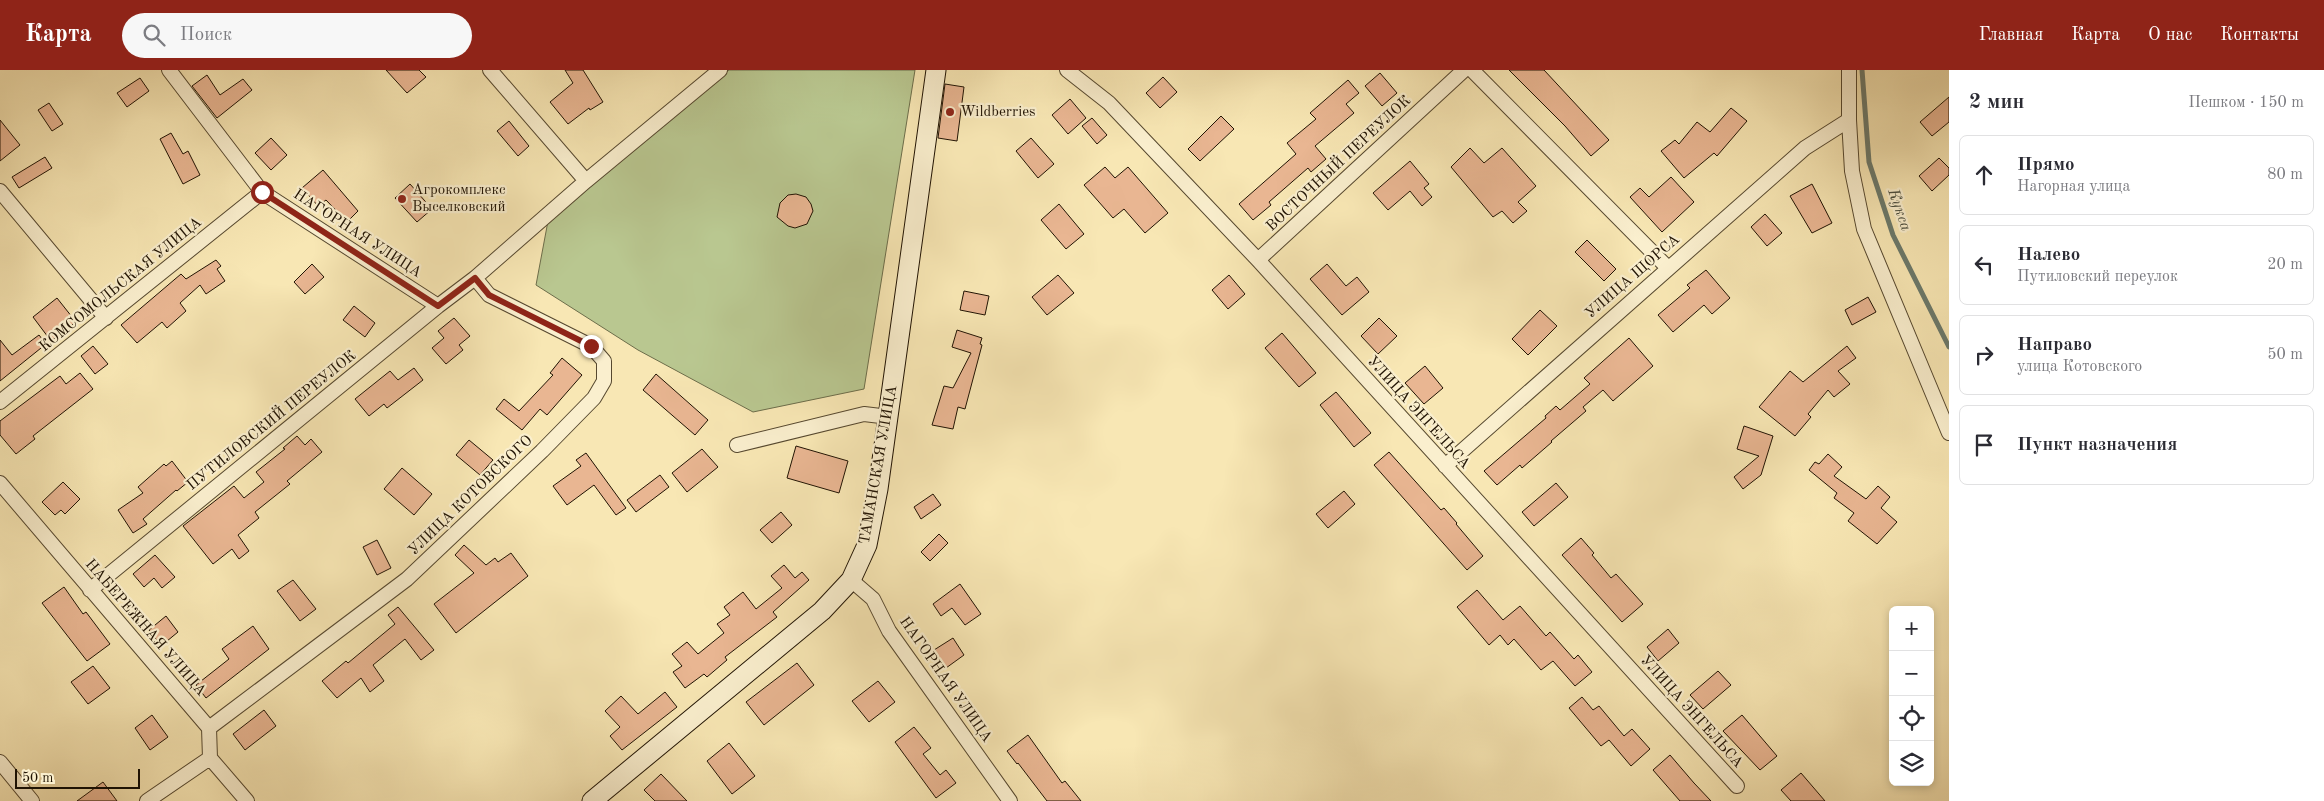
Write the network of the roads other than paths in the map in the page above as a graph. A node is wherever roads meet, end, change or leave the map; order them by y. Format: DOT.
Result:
graph roads {
  1 [pos="169,70"];
  2 [pos="490,70"];
  3 [pos="720,70"];
  4 [pos="936,70"];
  5 [pos="1067,70"];
  6 [pos="1464,70"];
  7 [pos="1472,70"];
  8 [pos="1849,70"];
  9 [pos="1848,120"];
  10 [pos="586,181"];
  11 [pos="0,191"];
  12 [pos="262,192"];
  13 [pos="1258,260"];
  14 [pos="1668,268"];
  15 [pos="475,278"];
  16 [pos="438,306"];
  17 [pos="106,318"];
  18 [pos="0,402"];
  19 [pos="890,417"];
  20 [pos="1949,433"];
  21 [pos="737,446"];
  22 [pos="1445,466"];
  23 [pos="0,483"];
  24 [pos="851,580"];
  25 [pos="90,590"];
  26 [pos="209,728"];
  27 [pos="210,758"];
  28 [pos="0,762"];
  29 [pos="1737,786"];
  30 [pos="32,801"];
  31 [pos="147,801"];
  32 [pos="247,801"];
  33 [pos="592,801"];
  34 [pos="1010,801"];
  1 -- 12 [label="street, НАГОРНАЯ УЛИЦА"];
  2 -- 10 [label="street"];
  3 -- 10 [label="street"];
  4 -- 19 [label="street, ТАМАНСКАЯ УЛИЦА"];
  5 -- 13 [label="street, УЛИЦА ЭНГЕЛЬСА"];
  6 -- 13 [label="street, ВОСТОЧНЫЙ ПЕРЕУЛОК"];
  7 -- 14 [label="street"];
  8 -- 9 [label="street"];
  9 -- 14 [label="street, УЛИЦА ЩОРСА"];
  9 -- 20 [label="street"];
  10 -- 15 [label="street"];
  11 -- 17 [label="street"];
  12 -- 16 [label="street, НАГОРНАЯ УЛИЦА"];
  12 -- 17 [label="street, КОМСОМОЛЬСКАЯ УЛИЦА"];
  13 -- 22 [label="street, УЛИЦА ЭНГЕЛЬСА"];
  14 -- 22 [label="street, УЛИЦА ЩОРСА"];
  15 -- 16 [label="street, ПУТИЛОВСКИЙ ПЕРЕУЛОК"];
  15 -- 26 [label="street, УЛИЦА КОТОВСКОГО"];
  16 -- 25 [label="street, ПУТИЛОВСКИЙ ПЕРЕУЛОК"];
  17 -- 18 [label="street, КОМСОМОЛЬСКАЯ УЛИЦА"];
  19 -- 21 [label="street"];
  19 -- 24 [label="street, ТАМАНСКАЯ УЛИЦА"];
  22 -- 29 [label="street, УЛИЦА ЭНГЕЛЬСА"];
  23 -- 25 [label="street, НАБЕРЕЖНАЯ УЛИЦА"];
  24 -- 33 [label="street, ТАМАНСКАЯ УЛИЦА"];
  24 -- 34 [label="street, НАГОРНАЯ УЛИЦА"];
  25 -- 26 [label="street, НАБЕРЕЖНАЯ УЛИЦА"];
  26 -- 27 [label="street"];
  27 -- 31 [label="street"];
  27 -- 32 [label="street"];
  28 -- 30 [label="street"];
}
